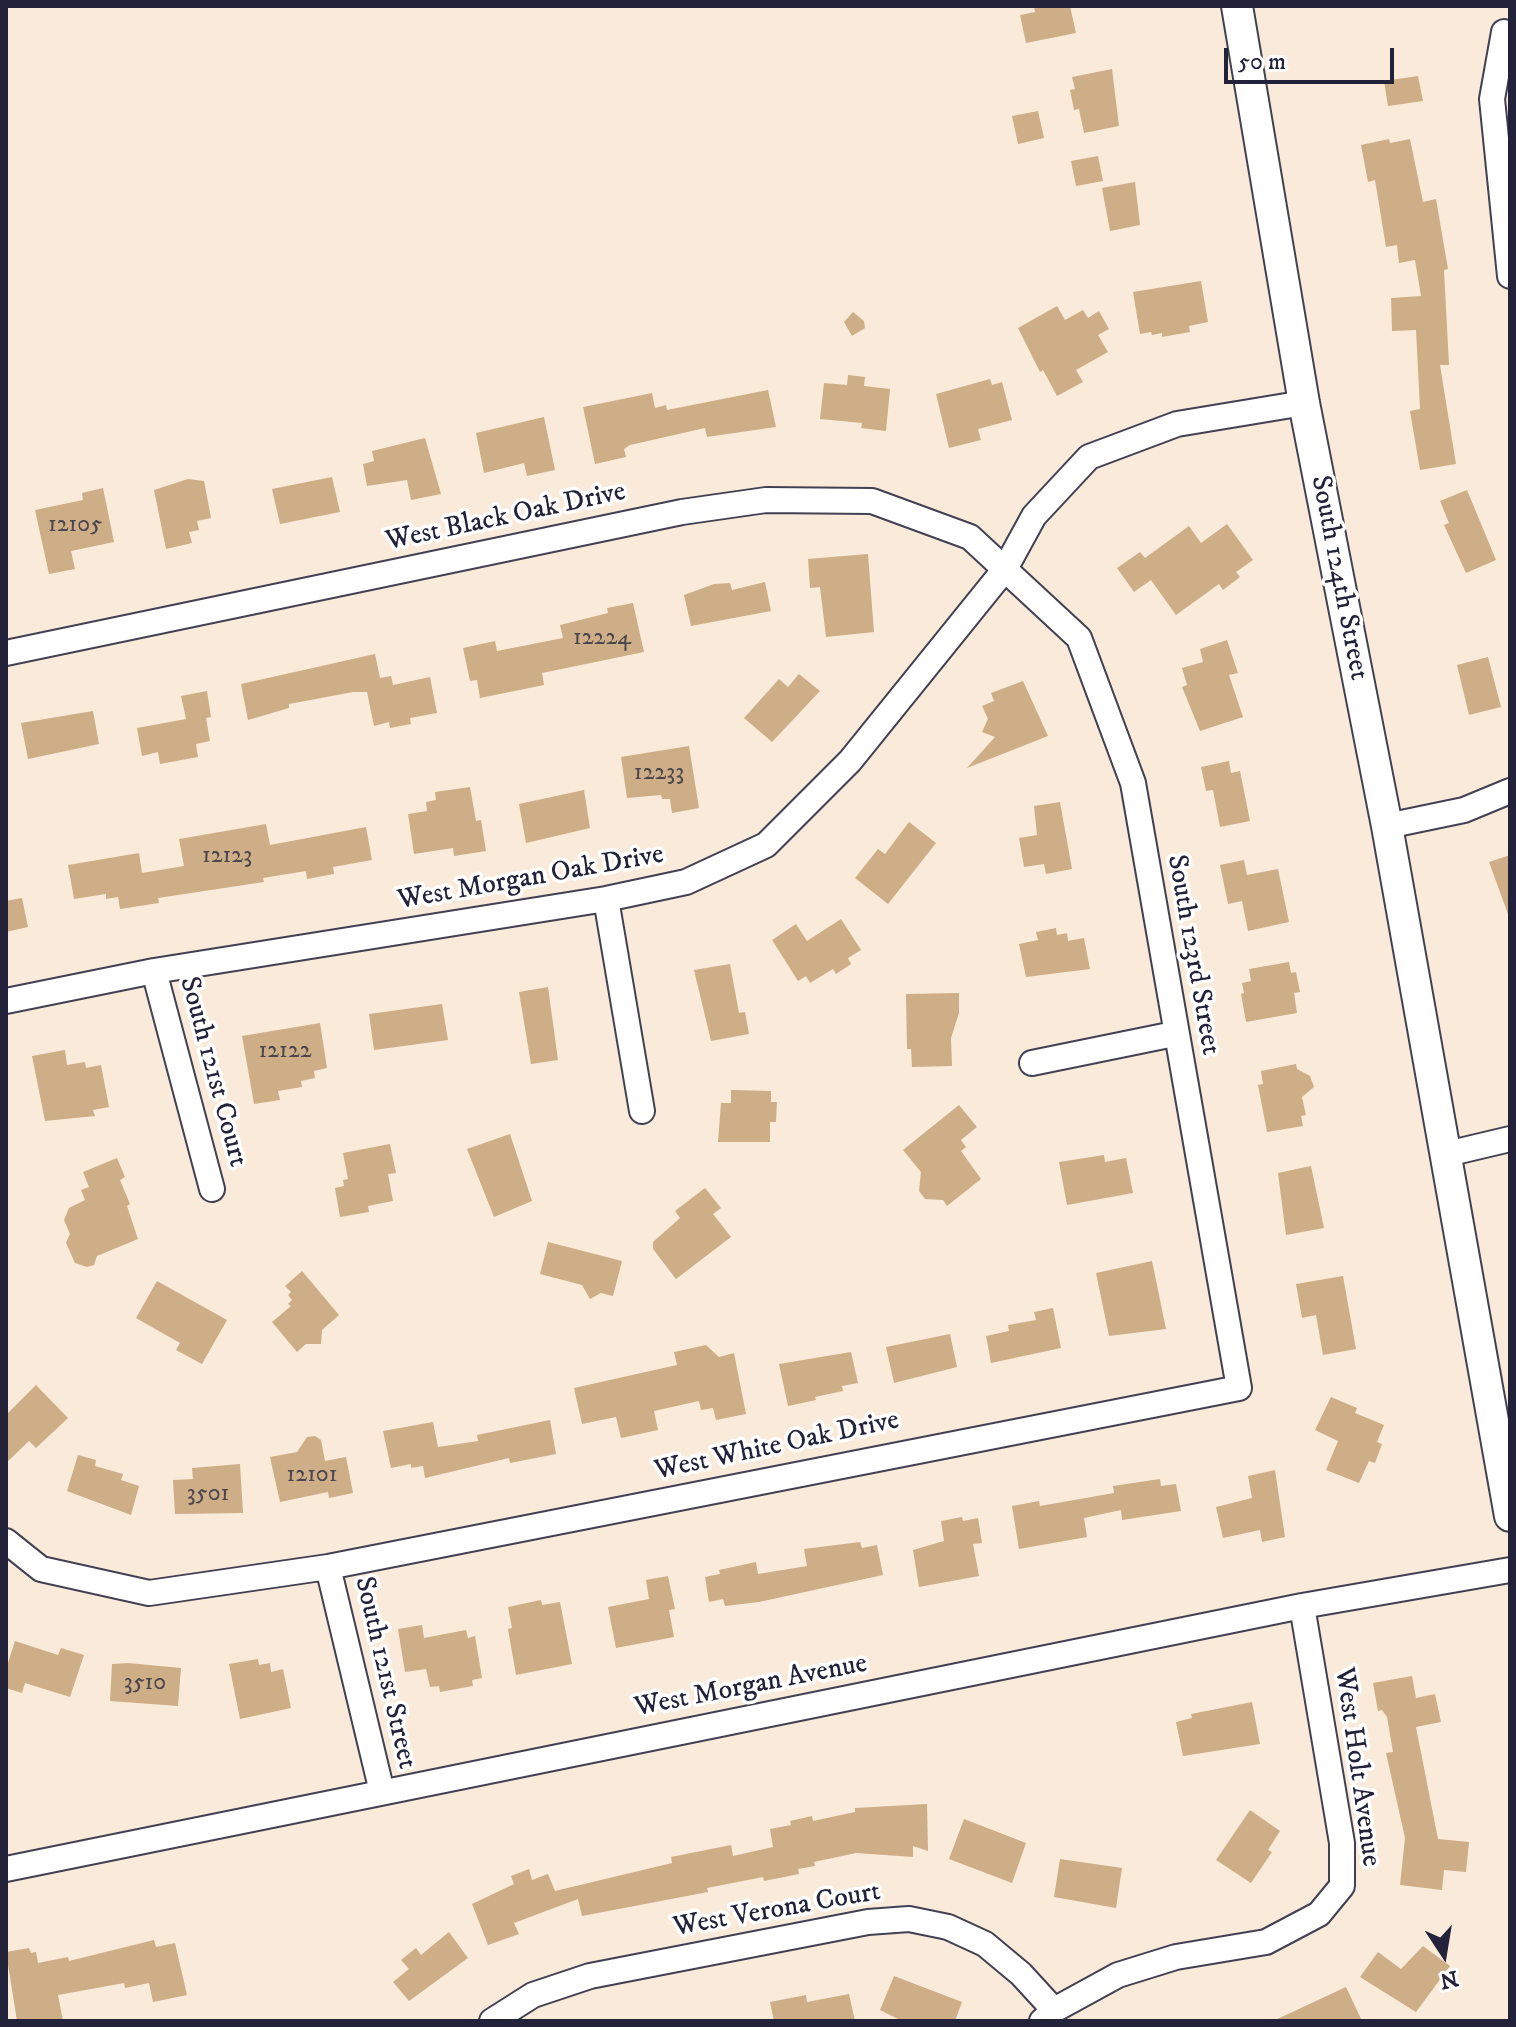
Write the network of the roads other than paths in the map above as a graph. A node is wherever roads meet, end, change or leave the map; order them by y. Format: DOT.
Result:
graph roads {
  1 [pos="1237,6"];
  2 [pos="1504,32"];
  3 [pos="1510,276"];
  4 [pos="1304,403"];
  5 [pos="1005,569"];
  6 [pos="6,653"];
  7 [pos="1510,791"];
  8 [pos="1387,826"];
  9 [pos="606,899"];
  10 [pos="154,971"];
  11 [pos="6,1001"];
  12 [pos="1174,1034"];
  13 [pos="1032,1063"];
  14 [pos="642,1111"];
  15 [pos="1510,1139"];
  16 [pos="1448,1151"];
  17 [pos="212,1189"];
  18 [pos="1239,1388"];
  19 [pos="1510,1516"];
  20 [pos="6,1541"];
  21 [pos="328,1567"];
  22 [pos="1510,1570"];
  23 [pos="1302,1606"];
  24 [pos="382,1792"];
  25 [pos="6,1869"];
  26 [pos="1048,2015"];
  27 [pos="492,2021"];
  1 -- 4 [label="street, South 124th Street"];
  2 -- 3 [label="street"];
  4 -- 5 [label="street, West Morgan Oak Drive"];
  4 -- 8 [label="street, South 124th Street"];
  5 -- 6 [label="street, West Black Oak Drive"];
  5 -- 9 [label="street, West Morgan Oak Drive"];
  5 -- 12 [label="street, South 123rd Street"];
  7 -- 8 [label="street"];
  8 -- 16 [label="street, South 124th Street"];
  9 -- 10 [label="street, West Morgan Oak Drive"];
  9 -- 14 [label="street"];
  10 -- 11 [label="street, West Morgan Oak Drive"];
  10 -- 17 [label="street, South 121st Court"];
  12 -- 13 [label="street"];
  12 -- 18 [label="street, South 123rd Street"];
  15 -- 16 [label="street"];
  16 -- 19 [label="street, South 124th Street"];
  18 -- 21 [label="street, West White Oak Drive"];
  20 -- 21 [label="street, West White Oak Drive"];
  21 -- 24 [label="street, South 121st Street"];
  22 -- 23 [label="street, West Morgan Avenue"];
  23 -- 24 [label="street, West Morgan Avenue"];
  23 -- 26 [label="street, West Holt Avenue"];
  24 -- 25 [label="street, West Morgan Avenue"];
  26 -- 27 [label="street, West Verona Court"];
}
